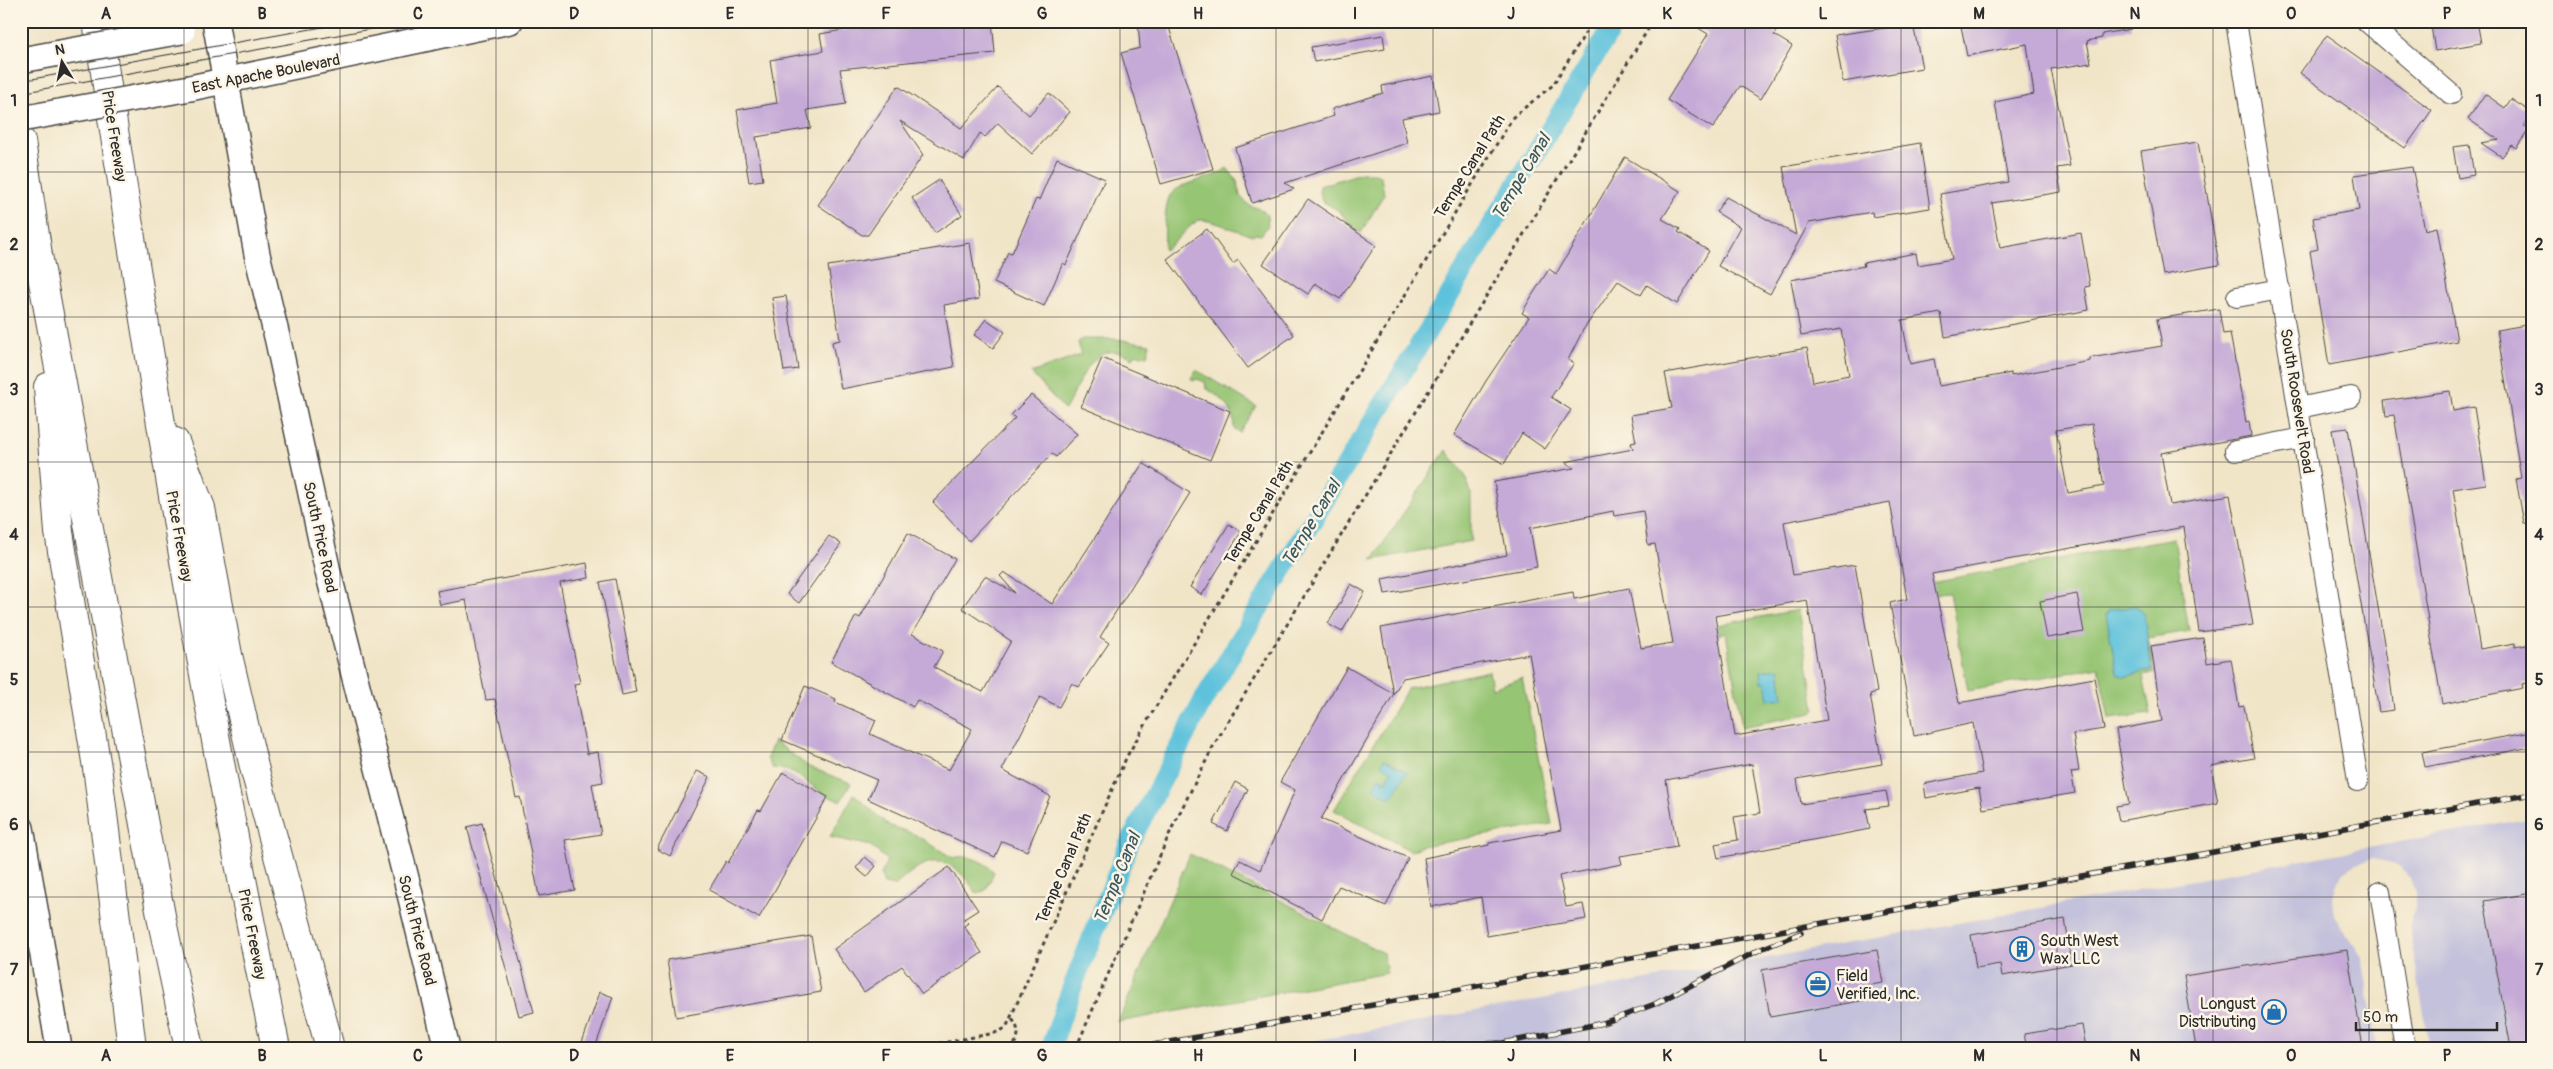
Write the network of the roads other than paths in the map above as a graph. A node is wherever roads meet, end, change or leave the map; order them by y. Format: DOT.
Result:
graph roads {
  1 [pos="97,21"];
  2 [pos="214,21"];
  3 [pos="510,21"];
  4 [pos="2236,21"];
  5 [pos="2366,21"];
  6 [pos="21,60"];
  7 [pos="225,81"];
  8 [pos="2451,94"];
  9 [pos="21,119"];
  10 [pos="21,141"];
  11 [pos="38,255"];
  12 [pos="2280,289"];
  13 [pos="2236,297"];
  14 [pos="154,386"];
  15 [pos="2351,397"];
  16 [pos="2299,408"];
  17 [pos="2304,438"];
  18 [pos="2235,451"];
  19 [pos="2358,781"];
  20 [pos="21,828"];
  21 [pos="2380,892"];
  22 [pos="59,1048"];
  23 [pos="132,1048"];
  24 [pos="189,1048"];
  25 [pos="276,1048"];
  26 [pos="330,1048"];
  27 [pos="447,1048"];
  28 [pos="2405,1048"];
  1 -- 14 [label="highway, Price Freeway"];
  2 -- 6 [label="main road, bridge"];
  2 -- 7 [label="main road, South Price Road"];
  3 -- 7 [label="main road, East Apache Boulevard"];
  4 -- 12 [label="street, South Roosevelt Road"];
  5 -- 8 [label="street"];
  7 -- 9 [label="main road, East Apache Boulevard, bridge"];
  7 -- 27 [label="main road, South Price Road"];
  10 -- 11 [label="highway"];
  11 -- 23 [label="highway"];
  11 -- 24 [label="highway"];
  12 -- 13 [label="street"];
  12 -- 16 [label="street, South Roosevelt Road"];
  14 -- 25 [label="highway, Price Freeway"];
  14 -- 26 [label="highway"];
  15 -- 16 [label="street"];
  16 -- 17 [label="street, South Roosevelt Road"];
  17 -- 18 [label="street"];
  17 -- 19 [label="street, South Roosevelt Road"];
  20 -- 22 [label="main road"];
  21 -- 28 [label="street"];
}
